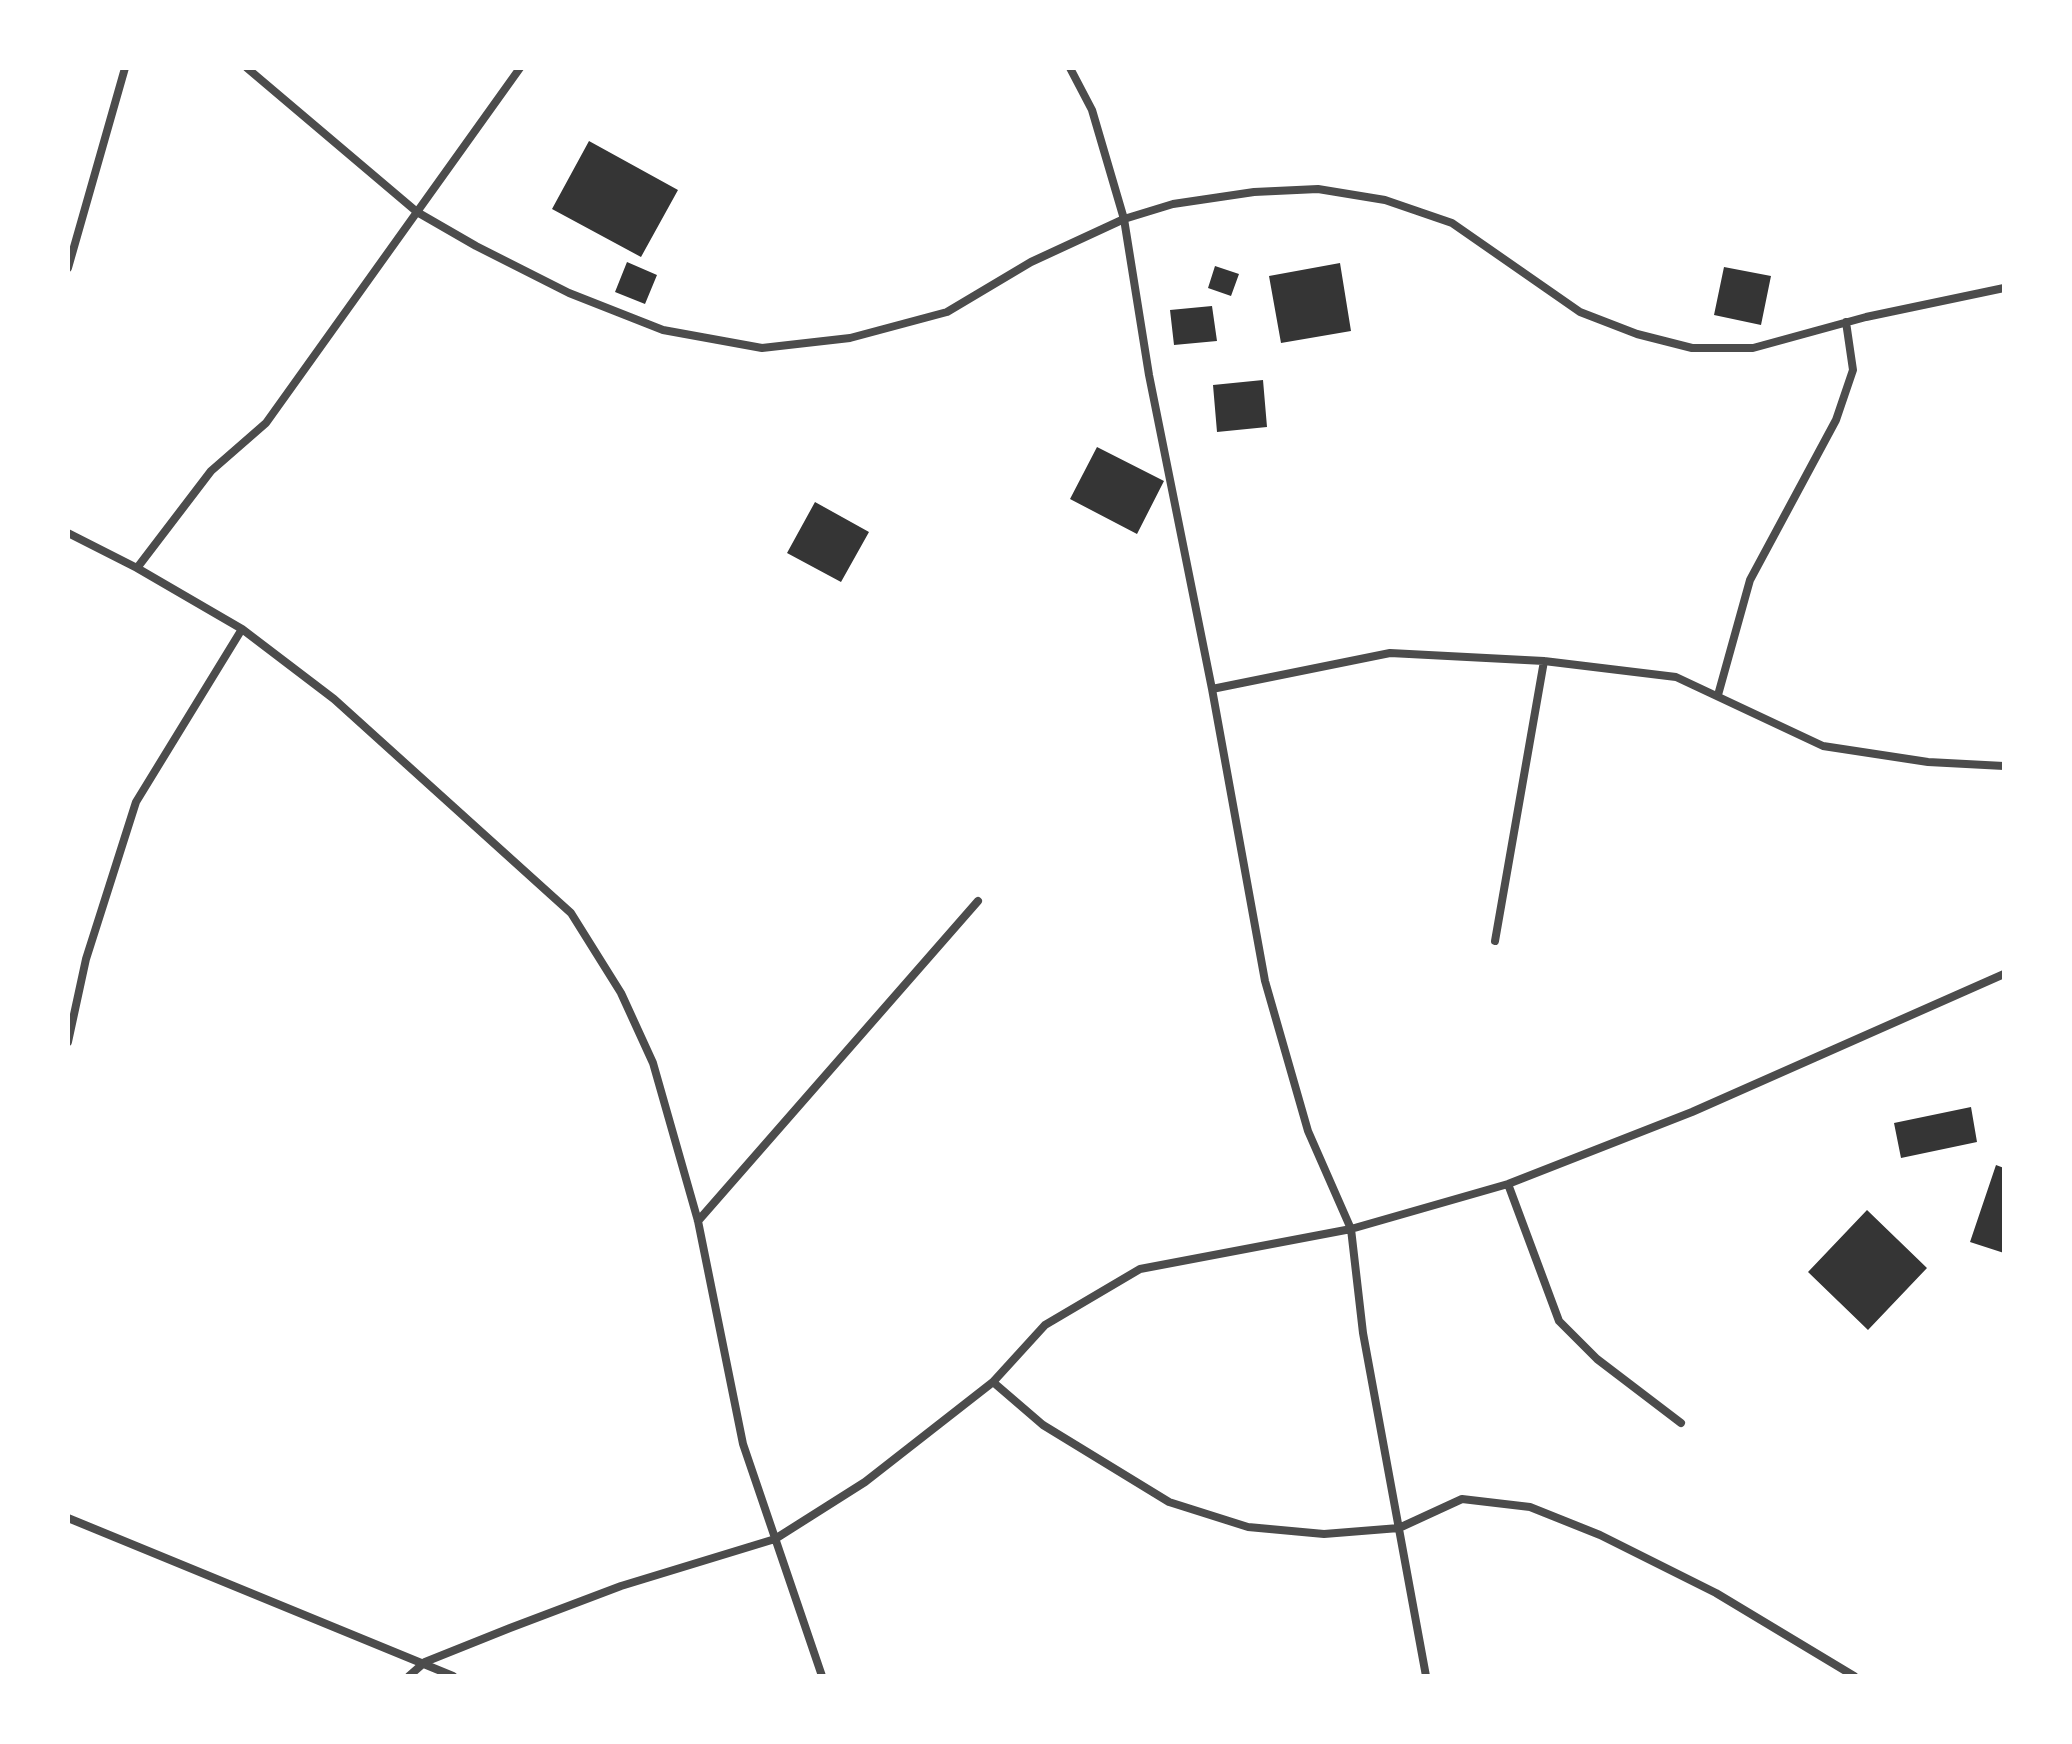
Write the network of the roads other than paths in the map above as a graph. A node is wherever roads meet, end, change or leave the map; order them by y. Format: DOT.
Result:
graph roads {
  1 [pos="125,68"];
  2 [pos="247,68"];
  3 [pos="520,68"];
  4 [pos="1070,68"];
  5 [pos="417,212"];
  6 [pos="1124,219"];
  7 [pos="68,268"];
  8 [pos="2004,288"];
  9 [pos="1846,322"];
  10 [pos="68,533"];
  11 [pos="137,568"];
  12 [pos="242,629"];
  13 [pos="1544,661"];
  14 [pos="1212,689"];
  15 [pos="1718,695"];
  16 [pos="2004,766"];
  17 [pos="978,901"];
  18 [pos="1495,941"];
  19 [pos="2004,974"];
  20 [pos="68,1042"];
  21 [pos="1508,1184"];
  22 [pos="698,1221"];
  23 [pos="1351,1229"];
  24 [pos="993,1382"];
  25 [pos="1681,1423"];
  26 [pos="68,1518"];
  27 [pos="1399,1528"];
  28 [pos="775,1539"];
  29 [pos="425,1662"];
  30 [pos="409,1676"];
  31 [pos="453,1676"];
  32 [pos="822,1676"];
  33 [pos="1426,1676"];
  34 [pos="1854,1676"];
  1 -- 7 [label="street"];
  2 -- 5 [label="street"];
  3 -- 5 [label="street"];
  4 -- 6 [label="street"];
  5 -- 6 [label="street"];
  5 -- 11 [label="street"];
  6 -- 9 [label="street"];
  6 -- 14 [label="street"];
  8 -- 9 [label="street"];
  9 -- 15 [label="street"];
  10 -- 11 [label="street"];
  11 -- 12 [label="street"];
  12 -- 20 [label="street"];
  12 -- 22 [label="street"];
  13 -- 14 [label="street"];
  13 -- 15 [label="street"];
  13 -- 18 [label="street"];
  14 -- 23 [label="street"];
  15 -- 16 [label="street"];
  17 -- 22 [label="street"];
  19 -- 21 [label="street"];
  21 -- 23 [label="street"];
  21 -- 25 [label="street"];
  22 -- 28 [label="street"];
  23 -- 24 [label="street"];
  23 -- 27 [label="street"];
  24 -- 27 [label="street"];
  24 -- 28 [label="street"];
  26 -- 29 [label="street"];
  27 -- 33 [label="street"];
  27 -- 34 [label="street"];
  28 -- 29 [label="street"];
  28 -- 32 [label="street"];
  29 -- 30 [label="street"];
  29 -- 31 [label="street"];
}
